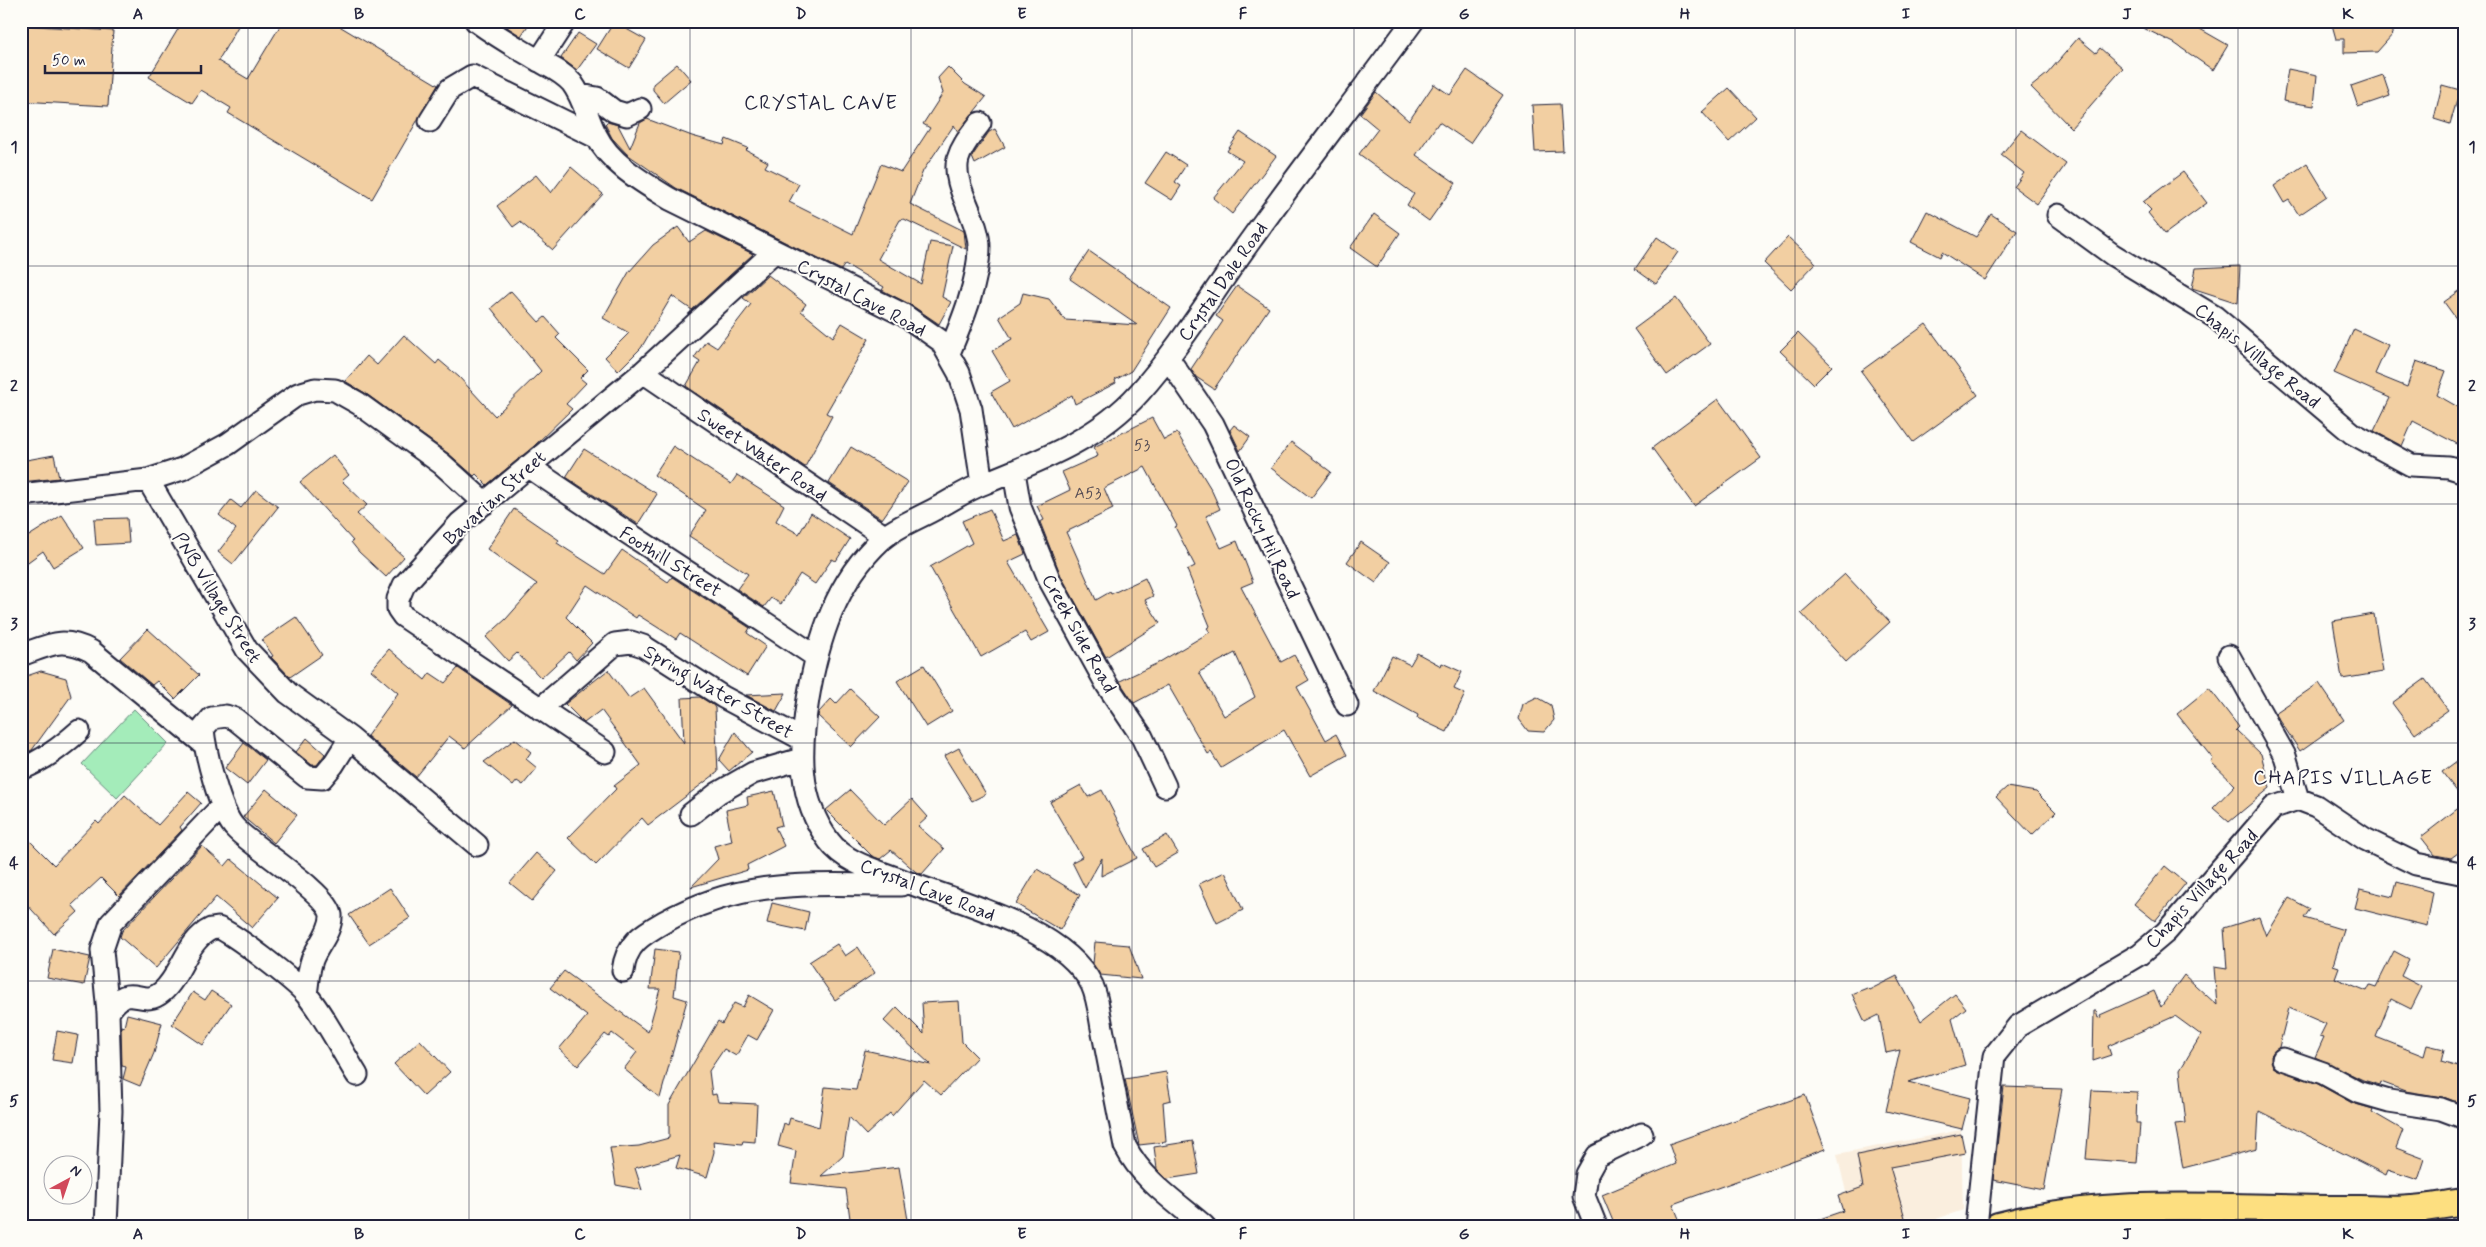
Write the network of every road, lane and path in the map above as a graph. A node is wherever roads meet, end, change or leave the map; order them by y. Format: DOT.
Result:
graph roads {
  1 [pos="476,21"];
  2 [pos="565,21"];
  3 [pos="1413,21"];
  4 [pos="539,61"];
  5 [pos="580,96"];
  6 [pos="640,109"];
  7 [pos="430,121"];
  8 [pos="980,123"];
  9 [pos="596,137"];
  10 [pos="2058,215"];
  11 [pos="775,251"];
  12 [pos="949,353"];
  13 [pos="1168,358"];
  14 [pos="642,372"];
  15 [pos="528,466"];
  16 [pos="1014,472"];
  17 [pos="2465,472"];
  18 [pos="148,480"];
  19 [pos="982,484"];
  20 [pos="21,495"];
  21 [pos="485,503"];
  22 [pos="884,536"];
  23 [pos="21,655"];
  24 [pos="815,656"];
  25 [pos="2229,656"];
  26 [pos="1347,705"];
  27 [pos="540,709"];
  28 [pos="79,731"];
  29 [pos="350,738"];
  30 [pos="204,744"];
  31 [pos="802,749"];
  32 [pos="605,752"];
  33 [pos="21,768"];
  34 [pos="1165,786"];
  35 [pos="2298,799"];
  36 [pos="222,806"];
  37 [pos="691,814"];
  38 [pos="477,846"];
  39 [pos="2465,871"];
  40 [pos="916,885"];
  41 [pos="622,971"];
  42 [pos="306,994"];
  43 [pos="108,1013"];
  44 [pos="2283,1059"];
  45 [pos="357,1075"];
  46 [pos="2465,1118"];
  47 [pos="1642,1134"];
  48 [pos="2465,1202"];
  49 [pos="106,1226"];
  50 [pos="1204,1226"];
  51 [pos="1596,1226"];
  52 [pos="1976,1226"];
  53 [pos="1998,1226"];
  1 -- 4 [label="street, Crystal Cave Road"];
  2 -- 4 [label="street"];
  3 -- 13 [label="street, Crystal Dale Road"];
  4 -- 5 [label="street, Crystal Cave Road"];
  5 -- 6 [label="street"];
  5 -- 9 [label="street, Crystal Cave Road"];
  7 -- 9 [label="street"];
  8 -- 12 [label="street"];
  9 -- 11 [label="street, Crystal Cave Road"];
  10 -- 17 [label="street, Chapis Village Road"];
  11 -- 12 [label="street, Crystal Cave Road"];
  11 -- 14 [label="street, Bavarian Street"];
  12 -- 19 [label="street, Crystal Cave Road"];
  13 -- 16 [label="street, Crystal Dale Road"];
  13 -- 26 [label="street, Old Rocky Hil Road"];
  14 -- 15 [label="street, Bavarian Street"];
  14 -- 22 [label="street, Sweet Water Road"];
  15 -- 21 [label="street, Bavarian Street"];
  15 -- 24 [label="street, Foothill Street"];
  16 -- 19 [label="street, Crystal Dale Road"];
  16 -- 34 [label="street, Creek Side Road"];
  18 -- 20 [label="street"];
  18 -- 21 [label="street"];
  18 -- 29 [label="street, PNB Village Street"];
  19 -- 22 [label="street, Crystal Cave Road"];
  21 -- 27 [label="street, Bavarian Street"];
  22 -- 24 [label="street, Crystal Cave Road"];
  23 -- 30 [label="street"];
  24 -- 31 [label="street, Crystal Cave Road"];
  25 -- 35 [label="street"];
  27 -- 31 [label="street, Spring Water Street"];
  27 -- 32 [label="street, Bavarian Street"];
  28 -- 33 [label="street"];
  29 -- 30 [label="street"];
  29 -- 38 [label="street, PNB Village Street"];
  30 -- 36 [label="street"];
  31 -- 37 [label="street"];
  31 -- 40 [label="street, Crystal Cave Road"];
  35 -- 39 [label="street"];
  35 -- 52 [label="street, Chapis Village Road"];
  36 -- 42 [label="street"];
  36 -- 43 [label="street"];
  40 -- 41 [label="street"];
  40 -- 50 [label="street, Crystal Cave Road"];
  42 -- 43 [label="street"];
  42 -- 45 [label="street"];
  43 -- 49 [label="street"];
  44 -- 46 [label="street"];
  47 -- 51 [label="street"];
  48 -- 53 [label="main road"];
}
